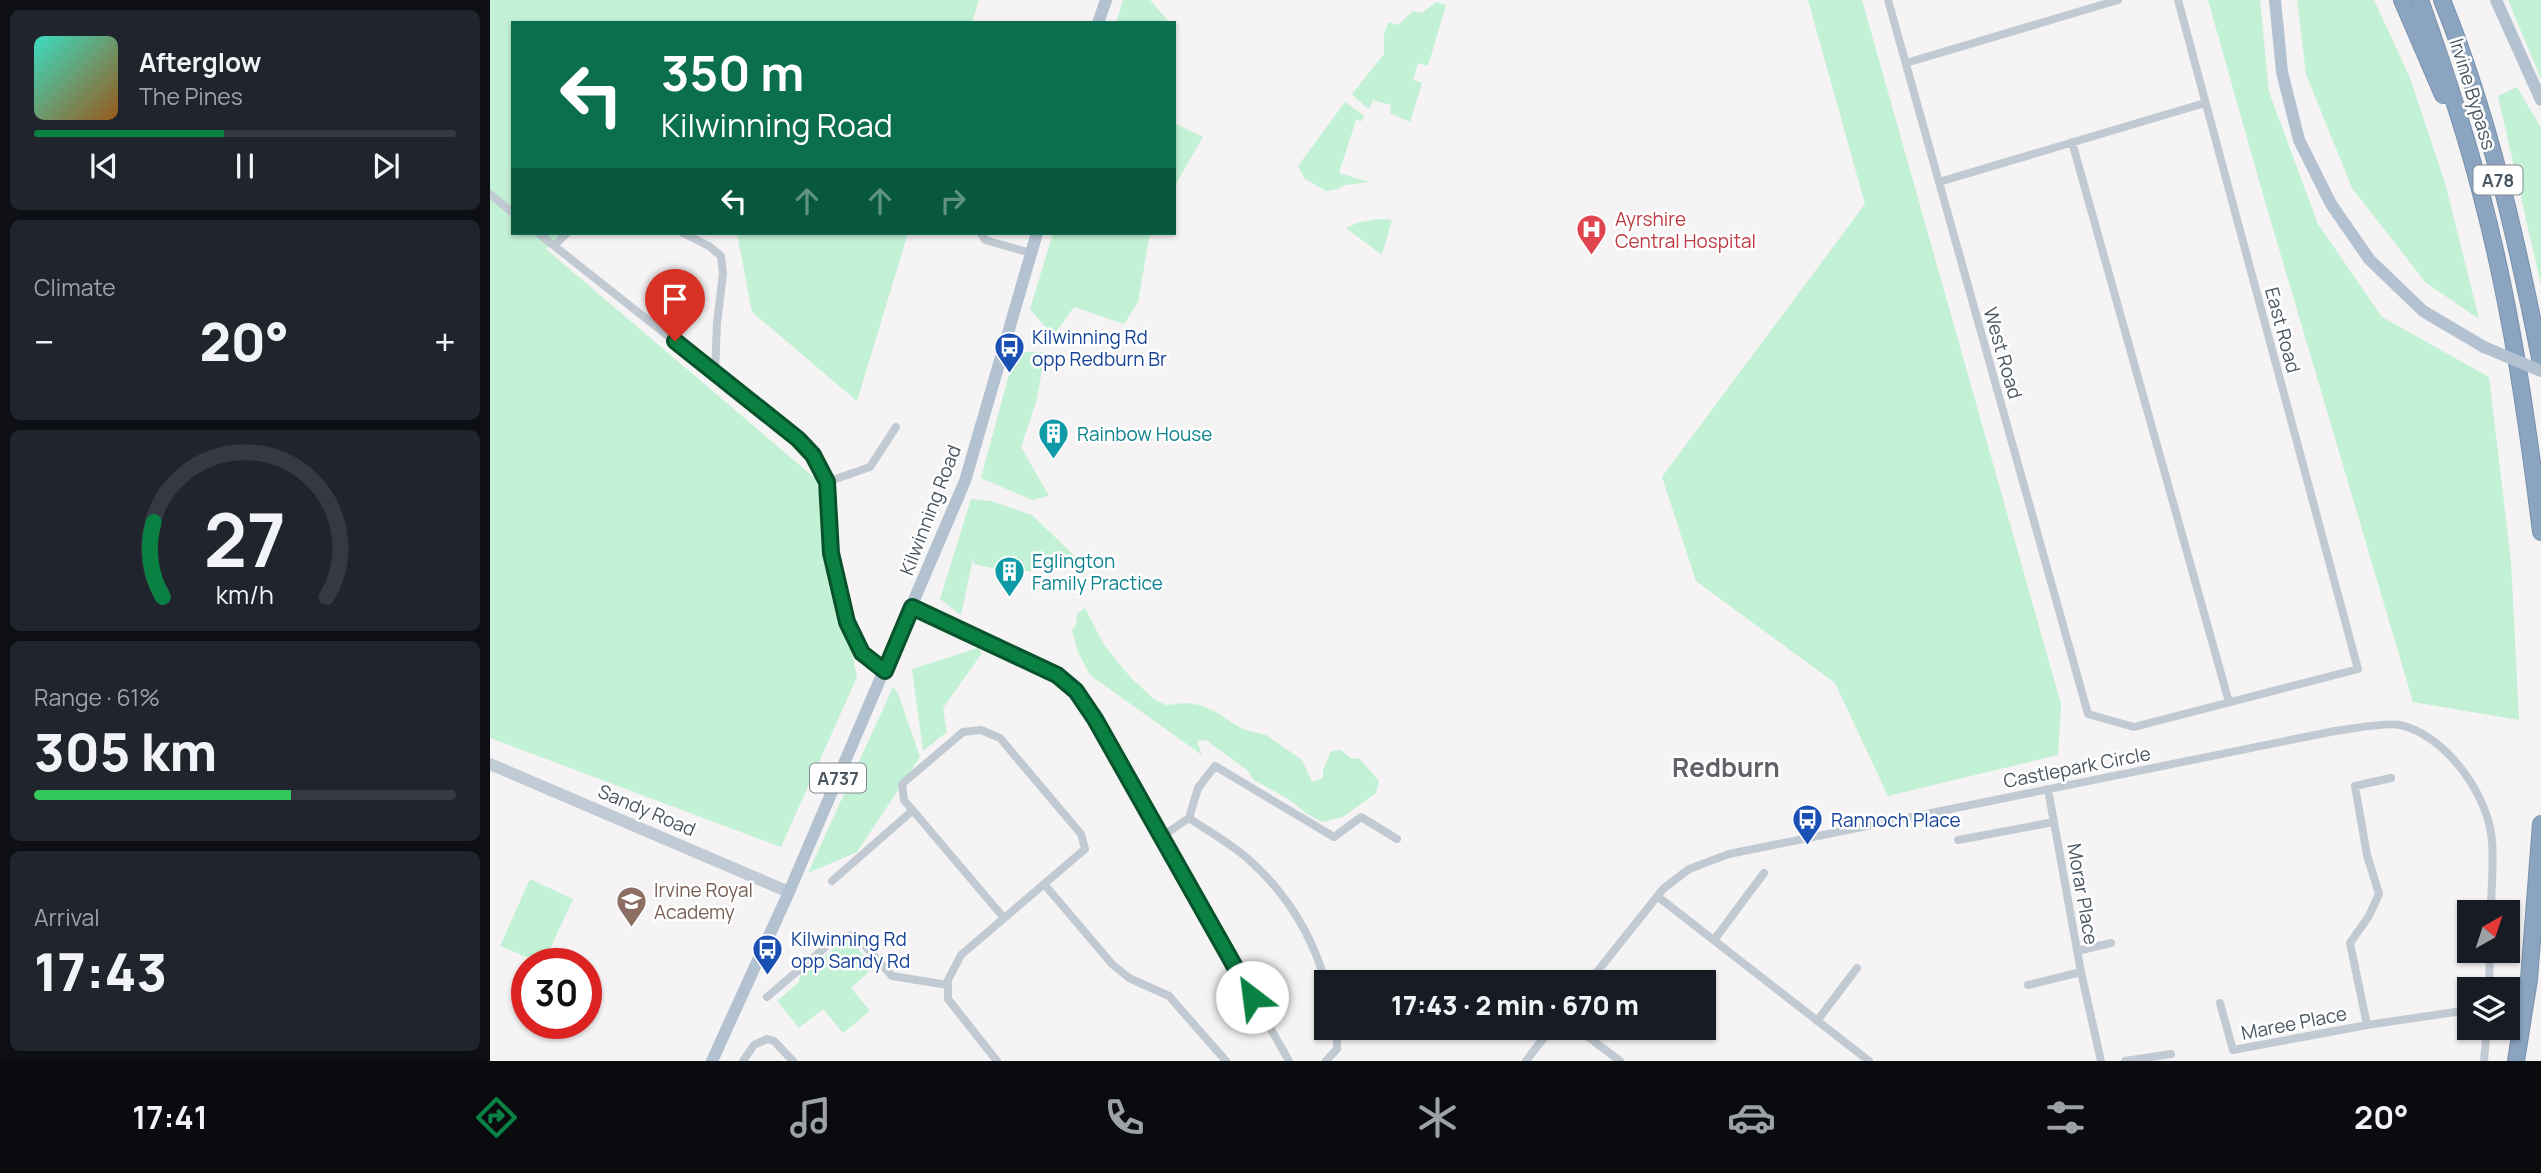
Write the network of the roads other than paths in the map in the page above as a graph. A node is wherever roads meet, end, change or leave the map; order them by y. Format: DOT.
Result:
graph roads {
  1 [pos="1106,0"];
  2 [pos="1888,0"];
  3 [pos="2118,0"];
  4 [pos="2178,0"];
  5 [pos="2275,0"];
  6 [pos="2402,0"];
  7 [pos="2420,0"];
  8 [pos="2442,0"];
  9 [pos="2449,0"];
  10 [pos="2497,0"];
  11 [pos="1099,21"];
  12 [pos="2461,49"];
  13 [pos="1906,63"];
  14 [pos="2541,100"];
  15 [pos="2205,103"];
  16 [pos="2072,142"];
  17 [pos="1939,182"];
  18 [pos="490,194"];
  19 [pos="2482,198"];
  20 [pos="511,211"];
  21 [pos="541,235"];
  22 [pos="565,235"];
  23 [pos="687,235"];
  24 [pos="982,235"];
  25 [pos="1036,235"];
  26 [pos="555,245"];
  27 [pos="1031,253"];
  28 [pos="2541,363"];
  29 [pos="2541,371"];
  30 [pos="715,373"];
  31 [pos="896,427"];
  32 [pos="827,482"];
  33 [pos="2541,531"];
  34 [pos="912,607"];
  35 [pos="885,671"];
  36 [pos="2229,702"];
  37 [pos="490,764"];
  38 [pos="2391,778"];
  39 [pos="2048,789"];
  40 [pos="912,811"];
  41 [pos="1189,818"];
  42 [pos="2054,822"];
  43 [pos="2541,824"];
  44 [pos="1161,837"];
  45 [pos="1397,839"];
  46 [pos="1958,840"];
  47 [pos="1764,873"];
  48 [pos="832,881"];
  49 [pos="1044,884"];
  50 [pos="789,892"];
  51 [pos="1657,896"];
  52 [pos="2491,900"];
  53 [pos="1004,918"];
  54 [pos="1714,940"];
  55 [pos="2110,943"];
  56 [pos="2077,951"];
  57 [pos="1857,968"];
  58 [pos="1322,970"];
  59 [pos="1598,970"];
  60 [pos="2081,972"];
  61 [pos="948,985"];
  62 [pos="2028,985"];
  63 [pos="767,997"];
  64 [pos="2220,1003"];
  65 [pos="2457,1012"];
  66 [pos="1817,1021"];
  67 [pos="2367,1025"];
  68 [pos="1337,1040"];
  69 [pos="1542,1040"];
  70 [pos="1592,1040"];
  71 [pos="2486,1040"];
  72 [pos="2171,1054"];
  73 [pos="712,1061"];
  74 [pos="743,1061"];
  75 [pos="793,1061"];
  76 [pos="997,1061"];
  77 [pos="1226,1061"];
  78 [pos="1289,1061"];
  79 [pos="1326,1061"];
  80 [pos="1526,1061"];
  81 [pos="1620,1061"];
  82 [pos="1869,1061"];
  83 [pos="2101,1061"];
  84 [pos="2125,1061"];
  85 [pos="2484,1061"];
  86 [pos="2516,1061"];
  1 -- 11 [label="main road"];
  2 -- 13 [label="street, West Road"];
  3 -- 13 [label="street"];
  4 -- 15 [label="street, East Road"];
  5 -- 29 [label="main road, bridge"];
  6 -- 19 [label="highway"];
  7 -- 19 [label="highway, Irvine Bypass / A78"];
  8 -- 12 [label="highway, Irvine Bypass / A78"];
  9 -- 12 [label="highway"];
  10 -- 14 [label="main road"];
  12 -- 28 [label="highway, Irvine Bypass / A78"];
  13 -- 17 [label="street, West Road"];
  15 -- 16 [label="street"];
  15 -- 36 [label="street, East Road"];
  16 -- 17 [label="street"];
  16 -- 36 [label="street"];
  17 -- 36 [label="street, West Road"];
  18 -- 20 [label="street"];
  19 -- 33 [label="highway, Irvine Bypass / A78"];
  21 -- 26 [label="street"];
  22 -- 26 [label="street"];
  23 -- 30 [label="street"];
  24 -- 27 [label="street"];
  25 -- 27 [label="main road, Kilwinning Road / A737"];
  26 -- 30 [label="street"];
  27 -- 34 [label="main road, Kilwinning Road / A737"];
  30 -- 32 [label="street"];
  31 -- 32 [label="street"];
  32 -- 35 [label="street"];
  34 -- 35 [label="main road, Kilwinning Road / A737"];
  34 -- 44 [label="street"];
  35 -- 50 [label="main road, Kilwinning Road / A737"];
  37 -- 50 [label="main road, Sandy Road"];
  38 -- 67 [label="street, Maree Place"];
  39 -- 42 [label="street, Morar Place"];
  39 -- 51 [label="street, Castlepark Circle"];
  39 -- 52 [label="street, Castlepark Circle"];
  40 -- 48 [label="street"];
  40 -- 49 [label="street"];
  40 -- 53 [label="street"];
  41 -- 44 [label="street"];
  41 -- 45 [label="street"];
  41 -- 58 [label="street"];
  42 -- 46 [label="street, Morar Place"];
  42 -- 56 [label="street, Morar Place"];
  43 -- 86 [label="highway"];
  44 -- 78 [label="street"];
  47 -- 54 [label="street"];
  49 -- 53 [label="street"];
  49 -- 77 [label="street"];
  50 -- 73 [label="main road, Kilwinning Road / A737"];
  51 -- 54 [label="street"];
  51 -- 59 [label="street, Castlepark Circle"];
  53 -- 61 [label="street"];
  54 -- 66 [label="street"];
  55 -- 56 [label="street"];
  56 -- 60 [label="street, Morar Place"];
  57 -- 66 [label="street"];
  60 -- 62 [label="street, Morar Place"];
  60 -- 83 [label="street, Morar Place"];
  61 -- 63 [label="street"];
  61 -- 76 [label="street"];
  64 -- 67 [label="street, Maree Place"];
  65 -- 67 [label="street, Maree Place"];
  66 -- 82 [label="street"];
  68 -- 79 [label="street"];
  69 -- 80 [label="street"];
  70 -- 81 [label="street"];
  71 -- 85 [label="street"];
  72 -- 84 [label="street"];
  74 -- 75 [label="street"];
}
